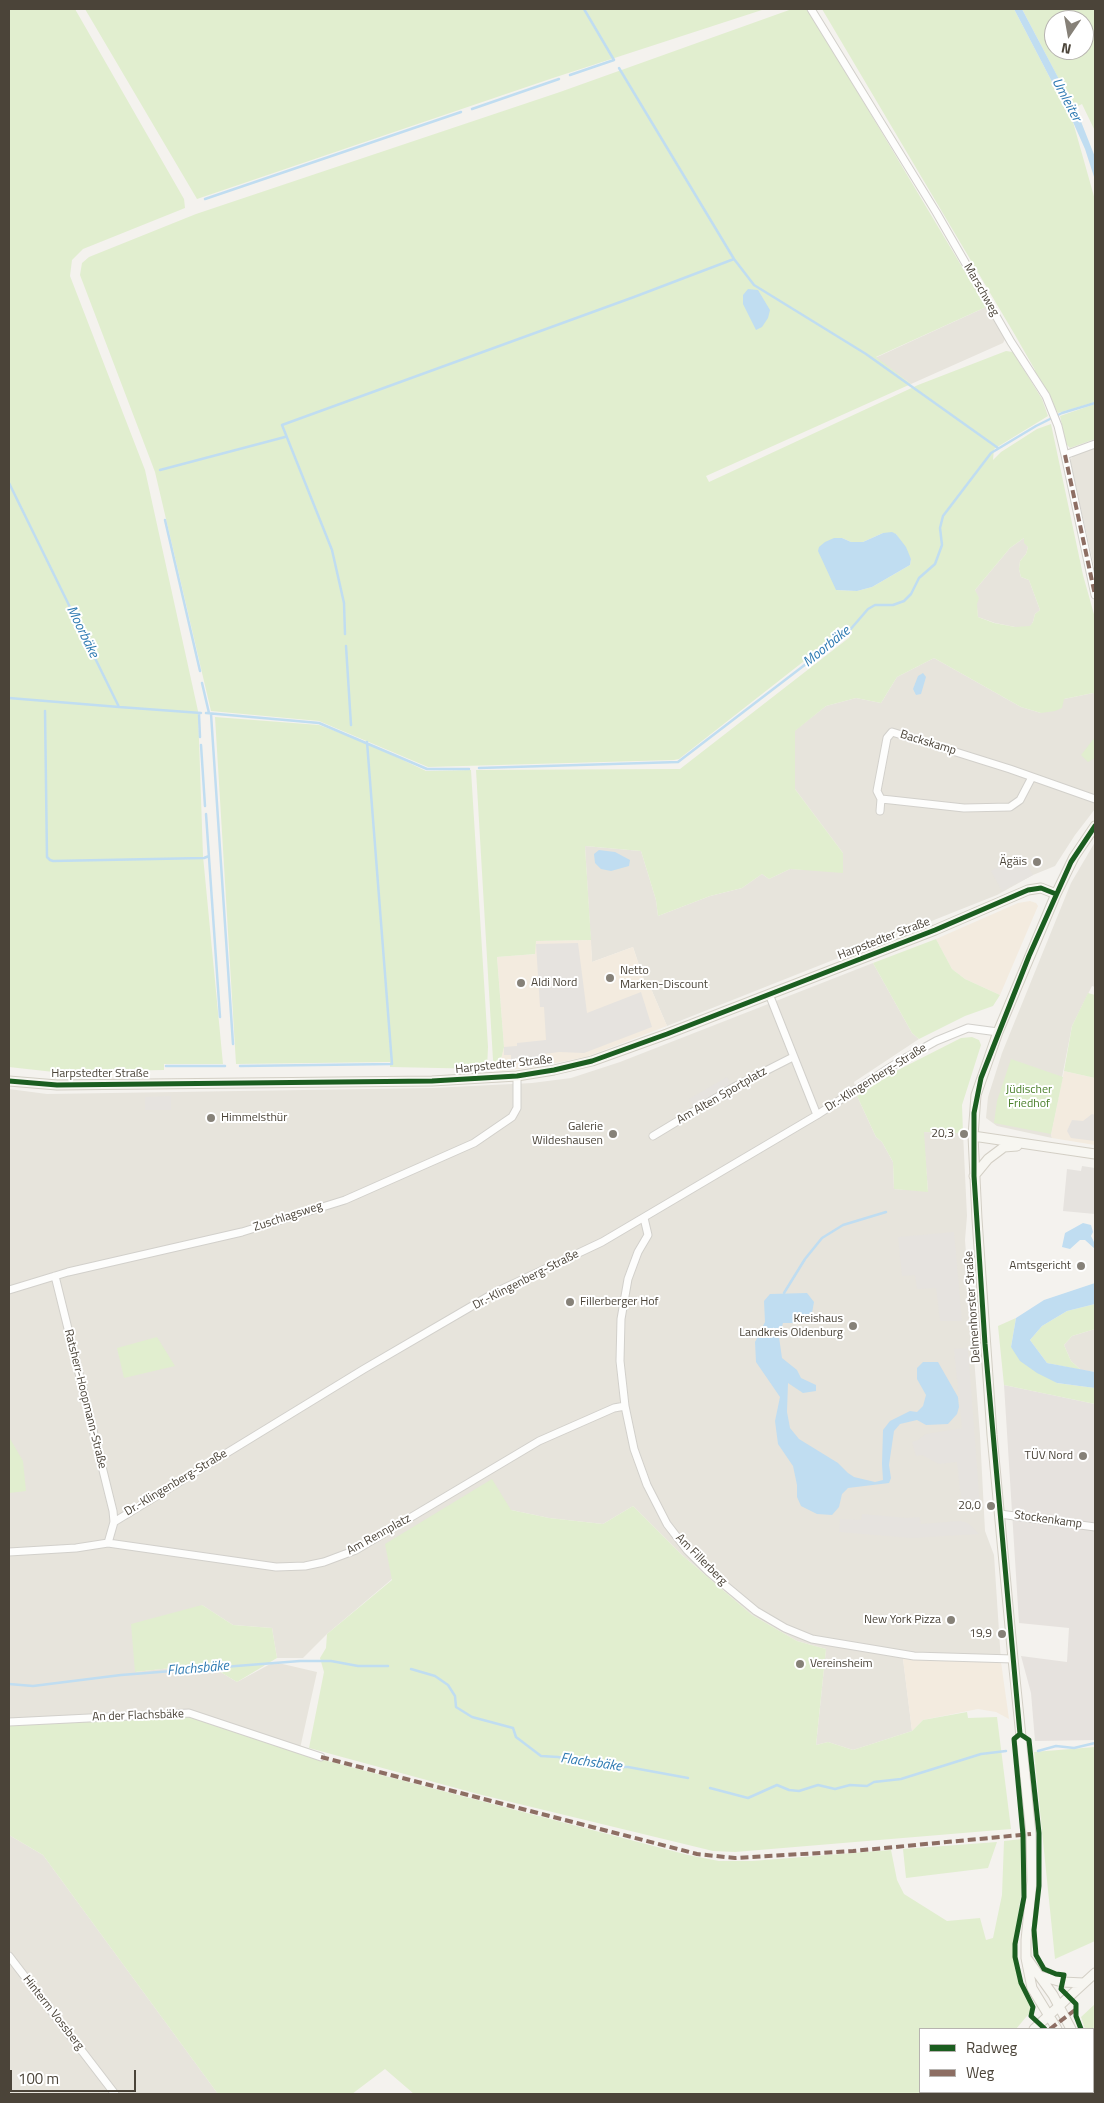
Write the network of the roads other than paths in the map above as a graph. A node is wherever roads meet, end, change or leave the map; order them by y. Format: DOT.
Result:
graph roads {
  1 [pos="811,9"];
  2 [pos="1095,444"];
  3 [pos="1065,454"];
  4 [pos="1095,594"];
  5 [pos="1032,777"];
  6 [pos="881,799"];
  7 [pos="1095,799"];
  8 [pos="880,811"];
  9 [pos="1095,826"];
  10 [pos="1056,894"];
  11 [pos="769,994"];
  12 [pos="998,1032"];
  13 [pos="793,1057"];
  14 [pos="516,1076"];
  15 [pos="9,1081"];
  16 [pos="817,1115"];
  17 [pos="653,1136"];
  18 [pos="973,1136"];
  19 [pos="1028,1144"];
  20 [pos="1095,1154"];
  21 [pos="974,1176"];
  22 [pos="644,1218"];
  23 [pos="55,1276"];
  24 [pos="9,1290"];
  25 [pos="626,1406"];
  26 [pos="1000,1514"];
  27 [pos="114,1522"];
  28 [pos="1095,1528"];
  29 [pos="108,1543"];
  30 [pos="9,1552"];
  31 [pos="1013,1660"];
  32 [pos="9,1722"];
  33 [pos="321,1757"];
  34 [pos="9,1956"];
  35 [pos="1026,1958"];
  36 [pos="1095,1973"];
  37 [pos="1040,1976"];
  38 [pos="1084,1982"];
  39 [pos="1059,2005"];
  40 [pos="1048,2016"];
  41 [pos="1035,2028"];
  42 [pos="1056,2028"];
  43 [pos="1070,2028"];
  44 [pos="115,2094"];
  1 -- 3 [label="street, Marschweg"];
  2 -- 3 [label="street"];
  3 -- 4 [label="street, Marschweg"];
  5 -- 6 [label="street"];
  5 -- 6 [label="street, Backskamp"];
  5 -- 7 [label="street, Backskamp"];
  6 -- 8 [label="street, Backskamp"];
  9 -- 10 [label="main road, Delmenhorster Straße"];
  10 -- 11 [label="main road, Harpstedter Straße"];
  10 -- 12 [label="main road, Delmenhorster Straße"];
  11 -- 13 [label="street"];
  11 -- 14 [label="main road, Harpstedter Straße"];
  12 -- 16 [label="street, Dr.-Klingenberg-Straße"];
  12 -- 18 [label="main road, Delmenhorster Straße"];
  13 -- 16 [label="street"];
  13 -- 17 [label="street, Am Alten Sportplatz"];
  14 -- 15 [label="main road, Harpstedter Straße"];
  14 -- 23 [label="street, Zuschlagsweg"];
  16 -- 22 [label="street, Dr.-Klingenberg-Straße"];
  18 -- 19 [label="main road"];
  18 -- 21 [label="main road, Delmenhorster Straße"];
  19 -- 20 [label="main road"];
  19 -- 21 [label="main road"];
  21 -- 26 [label="main road, Delmenhorster Straße"];
  22 -- 25 [label="street, Am Fillerberg"];
  22 -- 27 [label="street, Dr.-Klingenberg-Straße"];
  23 -- 24 [label="street, Zuschlagsweg"];
  23 -- 27 [label="street, Ratsherr-Hoopmann-Straße"];
  25 -- 29 [label="street, Am Rennplatz"];
  25 -- 31 [label="street, Am Fillerberg"];
  26 -- 28 [label="street, Stockenkamp"];
  26 -- 31 [label="main road, Delmenhorster Straße"];
  27 -- 29 [label="street, Dr.-Klingenberg-Straße"];
  29 -- 30 [label="street"];
  31 -- 35 [label="main road, Delmenhorster Straße"];
  32 -- 33 [label="street, An der Flachsbäke"];
  34 -- 44 [label="street, Hinterm Vossberg"];
  35 -- 37 [label="main road"];
  35 -- 40 [label="main road, Delmenhorster Straße"];
  36 -- 38 [label="main road"];
  37 -- 38 [label="main road"];
  37 -- 39 [label="main road"];
  38 -- 39 [label="main road"];
  39 -- 40 [label="main road"];
  39 -- 43 [label="main road"];
  40 -- 41 [label="main road"];
  40 -- 42 [label="main road, Delmenhorster Straße"];
}
